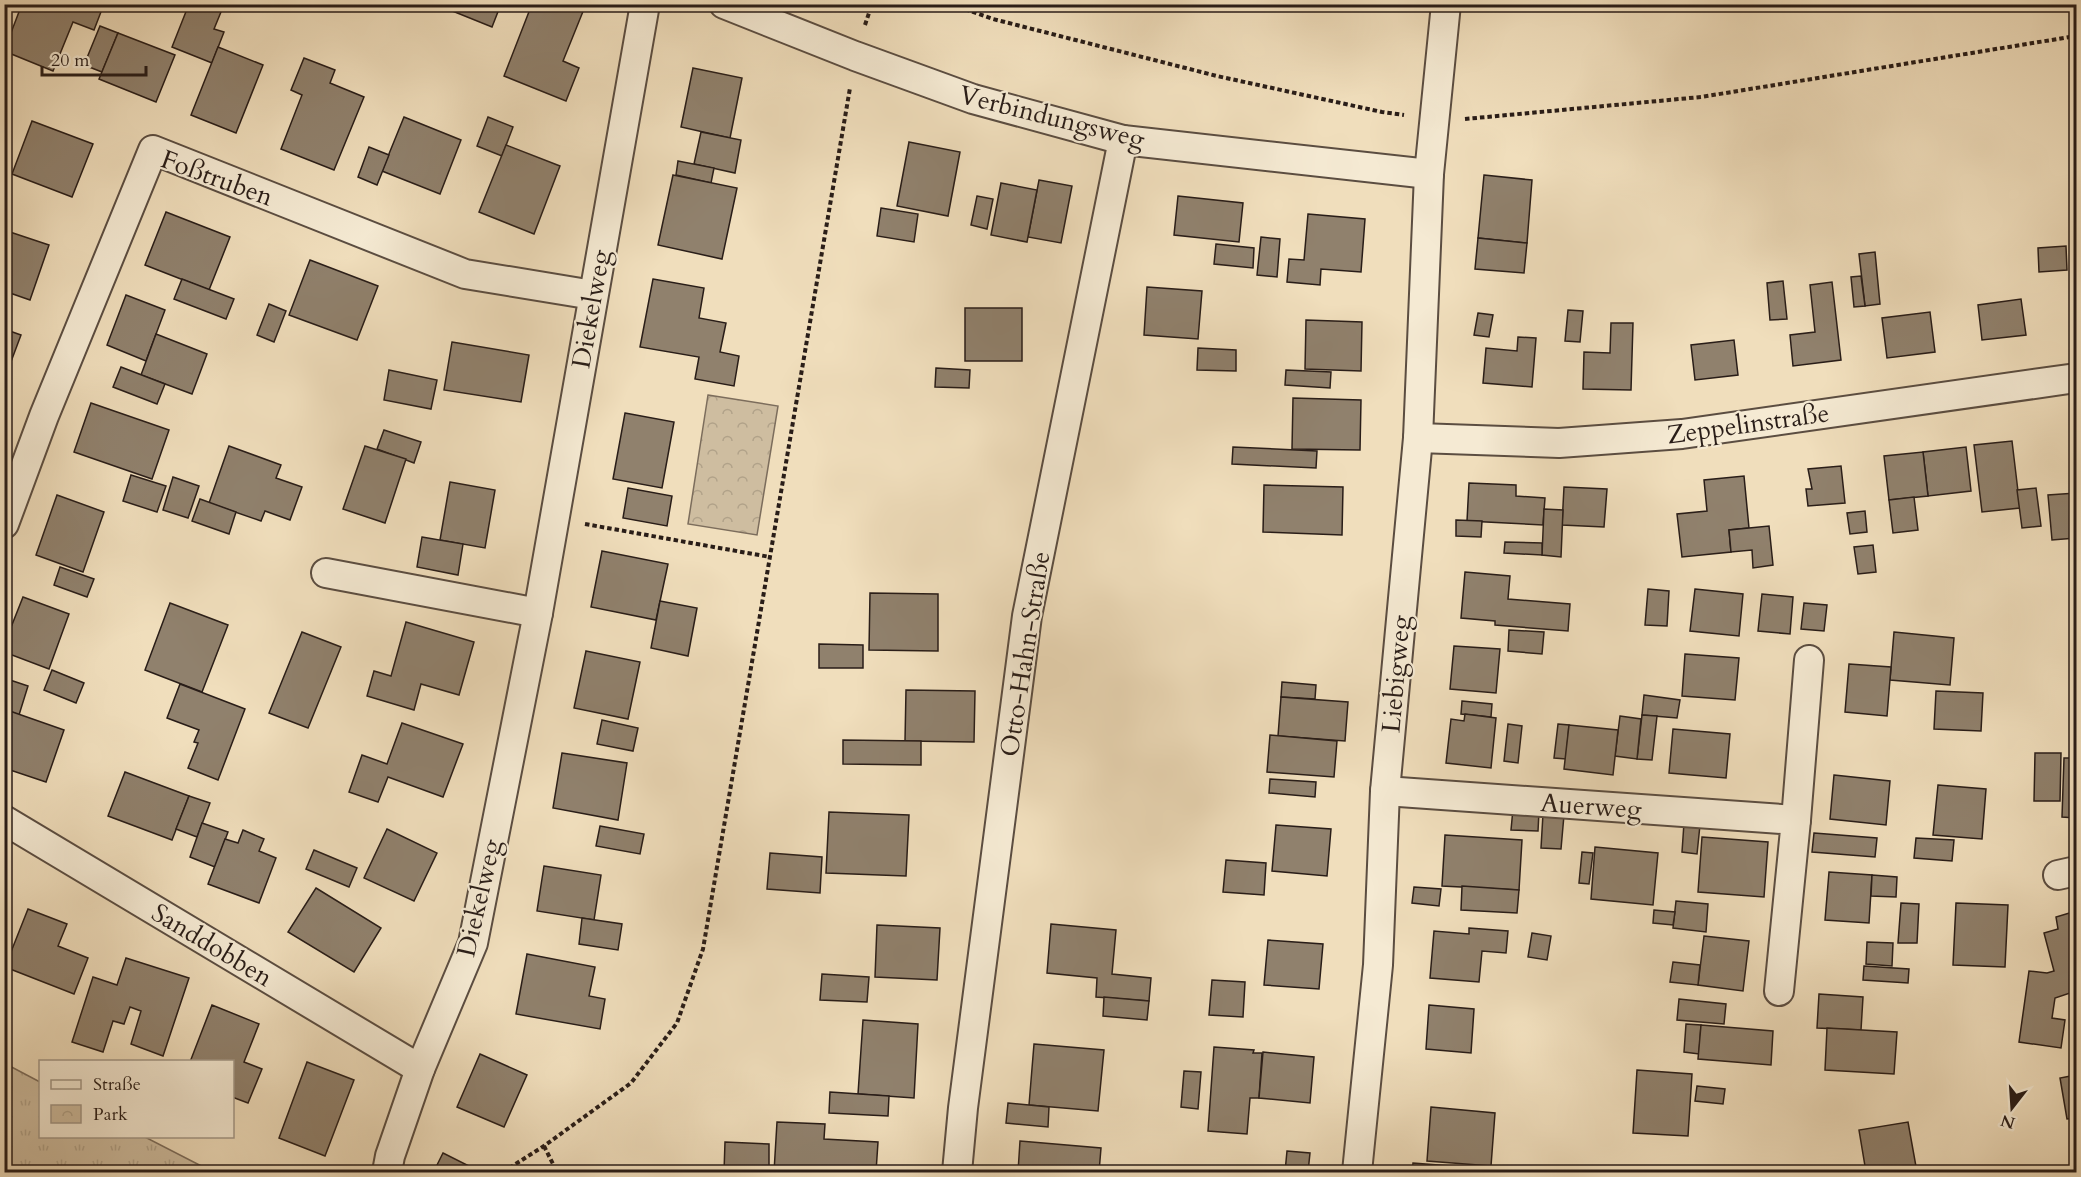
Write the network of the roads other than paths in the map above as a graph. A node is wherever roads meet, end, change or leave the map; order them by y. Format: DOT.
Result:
graph roads {
  1 [pos="645,4"];
  2 [pos="724,4"];
  3 [pos="1446,4"];
  4 [pos="1123,140"];
  5 [pos="1429,174"];
  6 [pos="592,296"];
  7 [pos="2076,378"];
  8 [pos="1418,438"];
  9 [pos="4,524"];
  10 [pos="326,573"];
  11 [pos="538,613"];
  12 [pos="1809,660"];
  13 [pos="1385,791"];
  14 [pos="4,820"];
  15 [pos="1796,820"];
  16 [pos="1779,991"];
  17 [pos="420,1070"];
  18 [pos="387,1173"];
  19 [pos="957,1173"];
  20 [pos="1357,1173"];
  1 -- 6 [label="street, Diekelweg"];
  2 -- 4 [label="street, Verbindungsweg"];
  3 -- 5 [label="street, Liebigweg"];
  4 -- 5 [label="street, Verbindungsweg"];
  4 -- 19 [label="street, Otto-Hahn-Straße"];
  5 -- 8 [label="street, Liebigweg"];
  6 -- 9 [label="street, Foßtruben"];
  6 -- 11 [label="street, Diekelweg"];
  7 -- 8 [label="street, Zeppelinstraße"];
  8 -- 13 [label="street, Liebigweg"];
  10 -- 11 [label="street"];
  11 -- 17 [label="street, Diekelweg"];
  12 -- 15 [label="street"];
  13 -- 15 [label="street, Auerweg"];
  13 -- 20 [label="street, Liebigweg"];
  14 -- 17 [label="street, Sanddobben"];
  15 -- 16 [label="street"];
  17 -- 18 [label="street, Diekelweg"];
}
